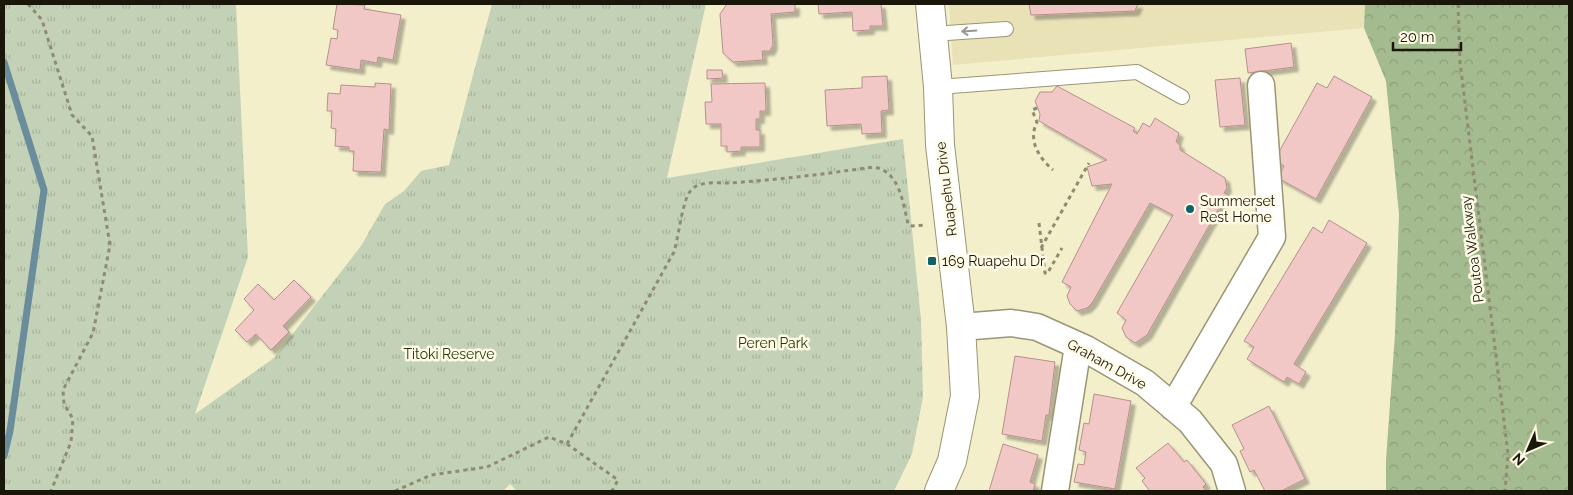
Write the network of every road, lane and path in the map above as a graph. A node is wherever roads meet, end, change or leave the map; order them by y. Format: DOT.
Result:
graph roads {
  1 [pos="28,4"];
  2 [pos="930,4"];
  3 [pos="1458,4"];
  4 [pos="1006,29"];
  5 [pos="932,34"];
  6 [pos="1261,85"];
  7 [pos="938,87"];
  8 [pos="1182,97"];
  9 [pos="1037,108"];
  10 [pos="1089,163"];
  11 [pos="1052,170"];
  12 [pos="951,223"];
  13 [pos="1038,223"];
  14 [pos="1041,248"];
  15 [pos="1062,248"];
  16 [pos="961,327"];
  17 [pos="1078,346"];
  18 [pos="1172,407"];
  19 [pos="567,444"];
  20 [pos="51,491"];
  21 [pos="395,491"];
  22 [pos="612,491"];
  23 [pos="939,491"];
  24 [pos="1056,491"];
  25 [pos="1232,491"];
  26 [pos="1505,491"];
  1 -- 20 [label="path"];
  2 -- 5 [label="street, Ruapehu Drive"];
  3 -- 26 [label="path, Poutoa Walkway"];
  4 -- 5 [label="lane, one-way"];
  5 -- 7 [label="street, Ruapehu Drive"];
  6 -- 18 [label="street"];
  7 -- 8 [label="lane"];
  7 -- 12 [label="street, Ruapehu Drive"];
  9 -- 11 [label="path"];
  10 -- 14 [label="path"];
  12 -- 16 [label="street, Ruapehu Drive"];
  12 -- 19 [label="path"];
  13 -- 14 [label="path"];
  14 -- 15 [label="path"];
  16 -- 17 [label="street, Graham Drive"];
  16 -- 23 [label="street, Ruapehu Drive"];
  17 -- 18 [label="street, Graham Drive"];
  17 -- 24 [label="street"];
  18 -- 25 [label="street, Graham Drive"];
  19 -- 21 [label="path"];
  19 -- 22 [label="path"];
}
